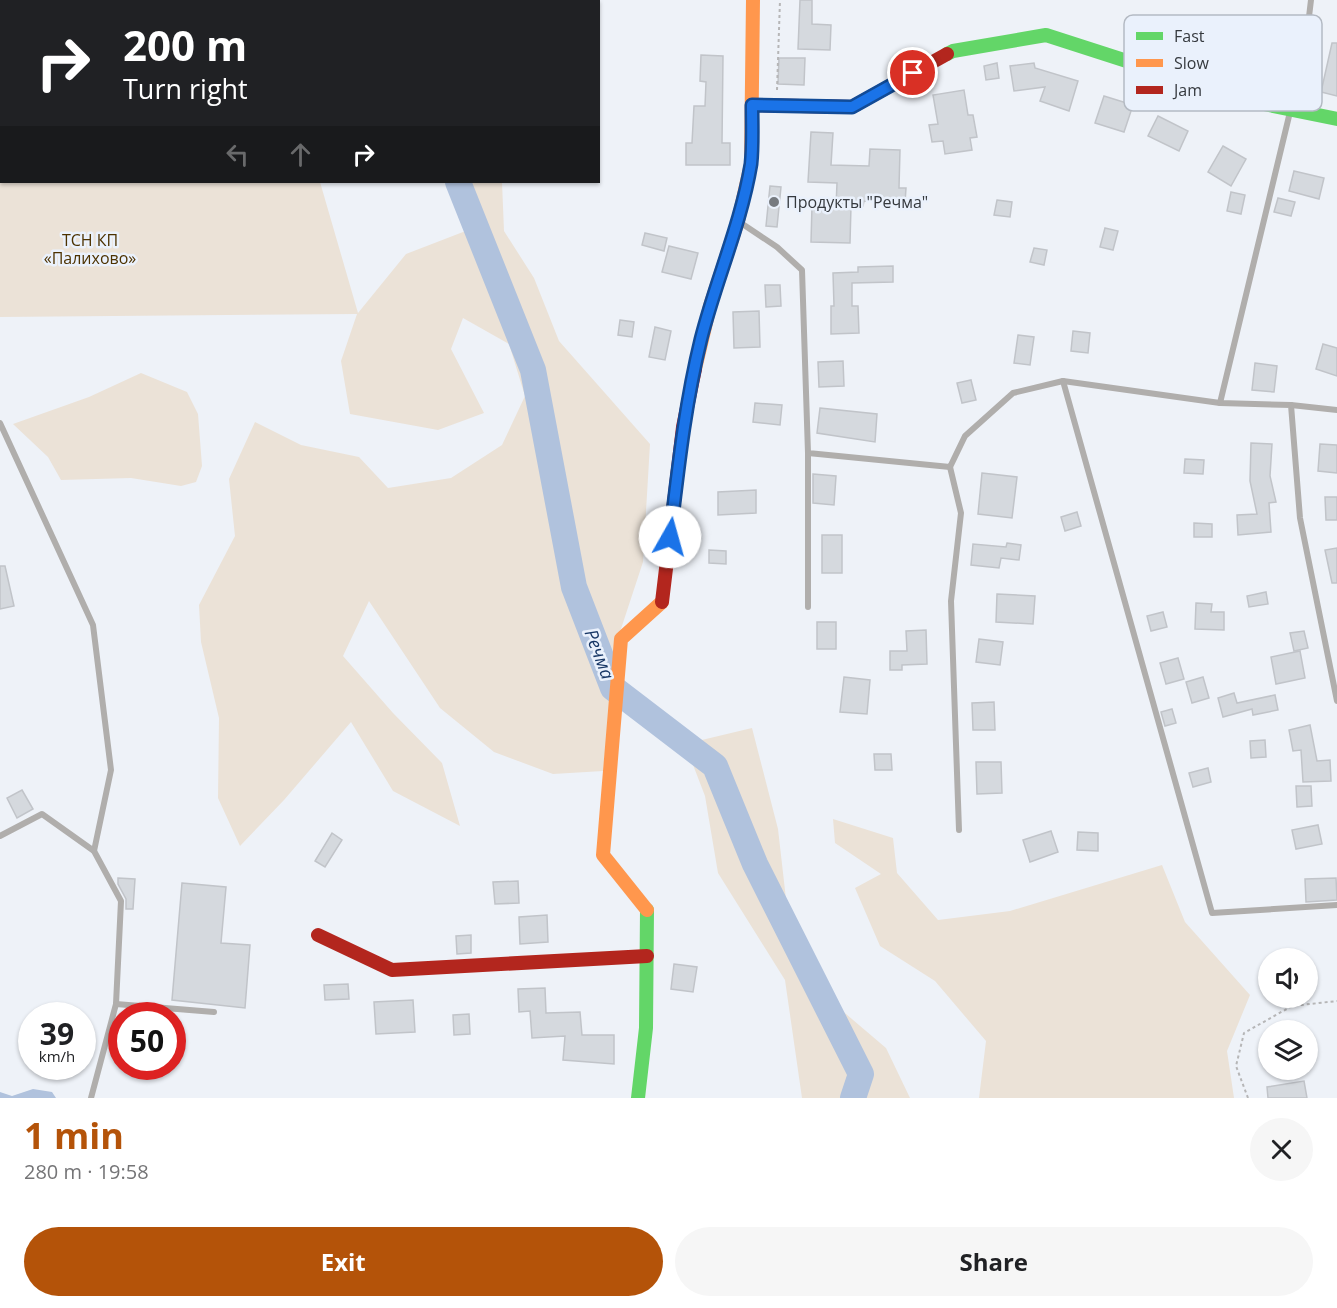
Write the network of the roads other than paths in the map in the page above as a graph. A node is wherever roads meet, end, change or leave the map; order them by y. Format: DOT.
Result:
graph roads {
  1 [pos="753,0"];
  2 [pos="1311,0"];
  3 [pos="1309,15"];
  4 [pos="1124,60"];
  5 [pos="752,105"];
  6 [pos="1291,111"];
  7 [pos="1300,111"];
  8 [pos="1337,119"];
  9 [pos="738,221"];
  10 [pos="1063,381"];
  11 [pos="1220,403"];
  12 [pos="1292,405"];
  13 [pos="1337,410"];
  14 [pos="0,423"];
  15 [pos="808,453"];
  16 [pos="950,467"];
  17 [pos="808,607"];
  18 [pos="1337,701"];
  19 [pos="959,830"];
  20 [pos="0,836"];
  21 [pos="94,850"];
  22 [pos="1337,905"];
  23 [pos="318,935"];
  24 [pos="647,956"];
  25 [pos="116,1002"];
  26 [pos="186,1010"];
  27 [pos="214,1012"];
  28 [pos="108,1034"];
  29 [pos="91,1098"];
  30 [pos="638,1098"];
  1 -- 5 [label="main road"];
  2 -- 3 [label="lane"];
  4 -- 5 [label="main road"];
  5 -- 9 [label="main road"];
  6 -- 11 [label="lane"];
  7 -- 8 [label="main road"];
  9 -- 15 [label="lane"];
  9 -- 24 [label="main road"];
  10 -- 11 [label="lane"];
  10 -- 16 [label="lane"];
  10 -- 22 [label="lane"];
  11 -- 12 [label="lane"];
  12 -- 13 [label="lane"];
  12 -- 18 [label="lane"];
  14 -- 21 [label="lane"];
  15 -- 16 [label="lane"];
  15 -- 17 [label="lane"];
  16 -- 19 [label="lane"];
  20 -- 21 [label="lane"];
  21 -- 25 [label="lane"];
  23 -- 24 [label="main road"];
  24 -- 30 [label="main road"];
  26 -- 27 [label="lane"];
  28 -- 29 [label="lane"];
}
